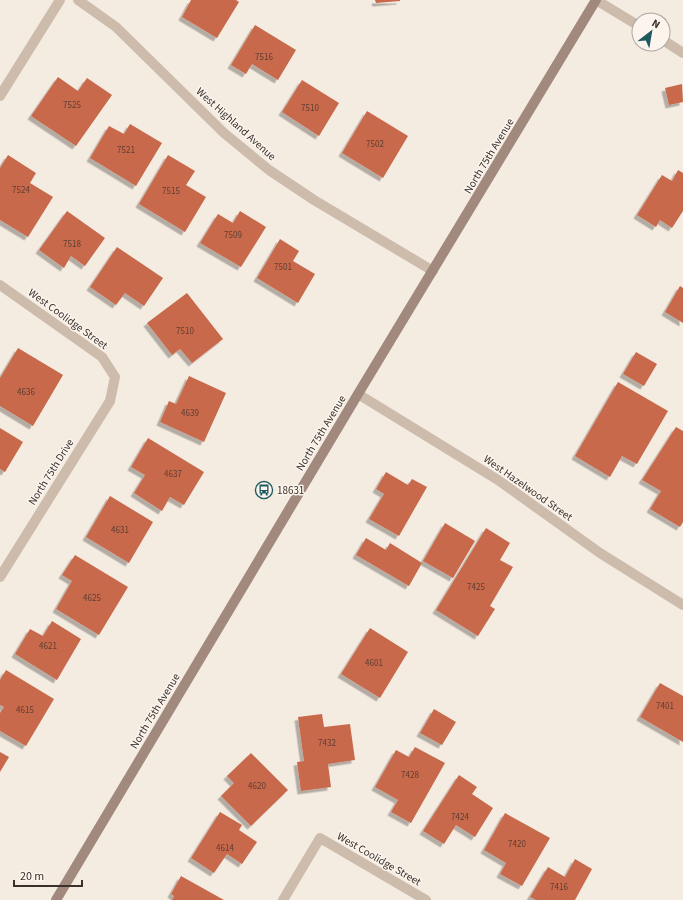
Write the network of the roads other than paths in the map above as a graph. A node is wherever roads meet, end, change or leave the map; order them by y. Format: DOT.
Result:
graph roads {
  1 [pos="60,0"];
  2 [pos="78,0"];
  3 [pos="596,0"];
  4 [pos="631,21"];
  5 [pos="671,45"];
  6 [pos="683,52"];
  7 [pos="0,96"];
  8 [pos="433,271"];
  9 [pos="0,285"];
  10 [pos="116,377"];
  11 [pos="358,394"];
  12 [pos="0,576"];
  13 [pos="683,604"];
  14 [pos="56,900"];
  15 [pos="283,900"];
  16 [pos="426,900"];
  1 -- 7 [label="street"];
  2 -- 8 [label="street, West Highland Avenue"];
  3 -- 4 [label="street"];
  3 -- 8 [label="main road, North 75th Avenue"];
  5 -- 6 [label="street"];
  8 -- 11 [label="main road, North 75th Avenue"];
  9 -- 10 [label="street, West Coolidge Street"];
  10 -- 12 [label="street, North 75th Drive"];
  11 -- 13 [label="street, West Hazelwood Street"];
  11 -- 14 [label="main road, North 75th Avenue"];
  15 -- 16 [label="street, West Coolidge Street"];
}
